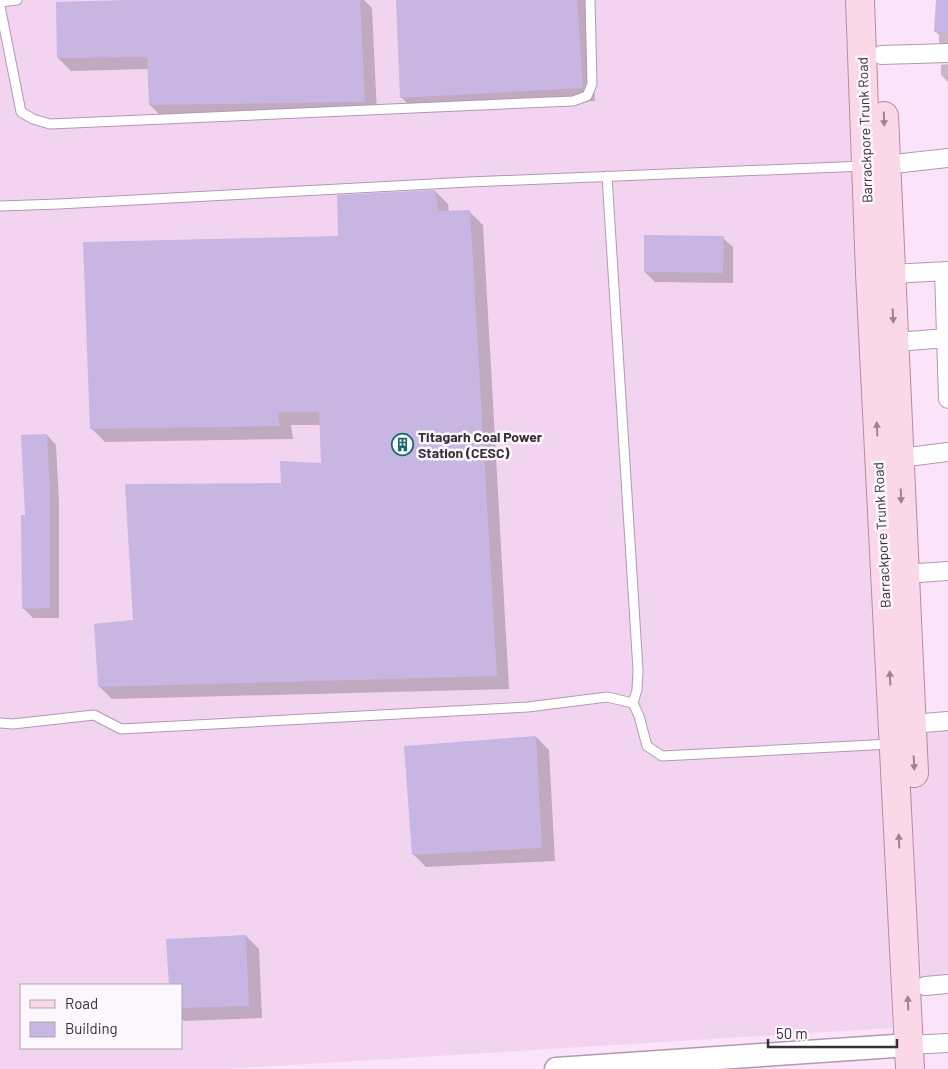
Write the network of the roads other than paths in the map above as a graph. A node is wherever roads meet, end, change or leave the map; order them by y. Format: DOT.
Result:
graph roads {
  1 [pos="17,0"];
  2 [pos="590,0"];
  3 [pos="860,0"];
  4 [pos="879,0"];
  5 [pos="0,2"];
  6 [pos="0,6"];
  7 [pos="948,53"];
  8 [pos="881,55"];
  9 [pos="948,158"];
  10 [pos="876,165"];
  11 [pos="607,176"];
  12 [pos="0,206"];
  13 [pos="946,271"];
  14 [pos="892,274"];
  15 [pos="948,338"];
  16 [pos="895,342"];
  17 [pos="948,399"];
  18 [pos="948,452"];
  19 [pos="900,458"];
  20 [pos="948,571"];
  21 [pos="904,574"];
  22 [pos="633,703"];
  23 [pos="948,721"];
  24 [pos="0,723"];
  25 [pos="912,724"];
  26 [pos="894,744"];
  27 [pos="937,985"];
  28 [pos="925,1054"];
  29 [pos="654,1066"];
  30 [pos="558,1069"];
  1 -- 5 [label="lane"];
  2 -- 6 [label="lane"];
  3 -- 10 [label="main road, Barrackpore Trunk Road"];
  4 -- 8 [label="main road, Barrackpore Trunk Road"];
  7 -- 8 [label="street"];
  8 -- 10 [label="main road, Barrackpore Trunk Road, one-way"];
  9 -- 10 [label="street"];
  10 -- 11 [label="lane"];
  10 -- 14 [label="main road, Barrackpore Trunk Road"];
  26 -- 10 [label="main road, Barrackpore Trunk Road, one-way"];
  11 -- 12 [label="lane"];
  11 -- 22 [label="lane"];
  13 -- 14 [label="street"];
  13 -- 15 [label="street"];
  14 -- 16 [label="main road, Barrackpore Trunk Road, one-way"];
  15 -- 16 [label="street"];
  15 -- 17 [label="street"];
  16 -- 19 [label="main road, Barrackpore Trunk Road"];
  18 -- 19 [label="street"];
  19 -- 21 [label="main road, Barrackpore Trunk Road, one-way"];
  20 -- 21 [label="street"];
  21 -- 25 [label="main road, Barrackpore Trunk Road"];
  22 -- 24 [label="lane"];
  22 -- 26 [label="lane"];
  23 -- 25 [label="street"];
  25 -- 27 [label="main road, Barrackpore Trunk Road, one-way"];
  28 -- 26 [label="main road, Barrackpore Trunk Road, one-way"];
  27 -- 28 [label="main road, Barrackpore Trunk Road"];
  28 -- 29 [label="street"];
  29 -- 30 [label="street"];
}
